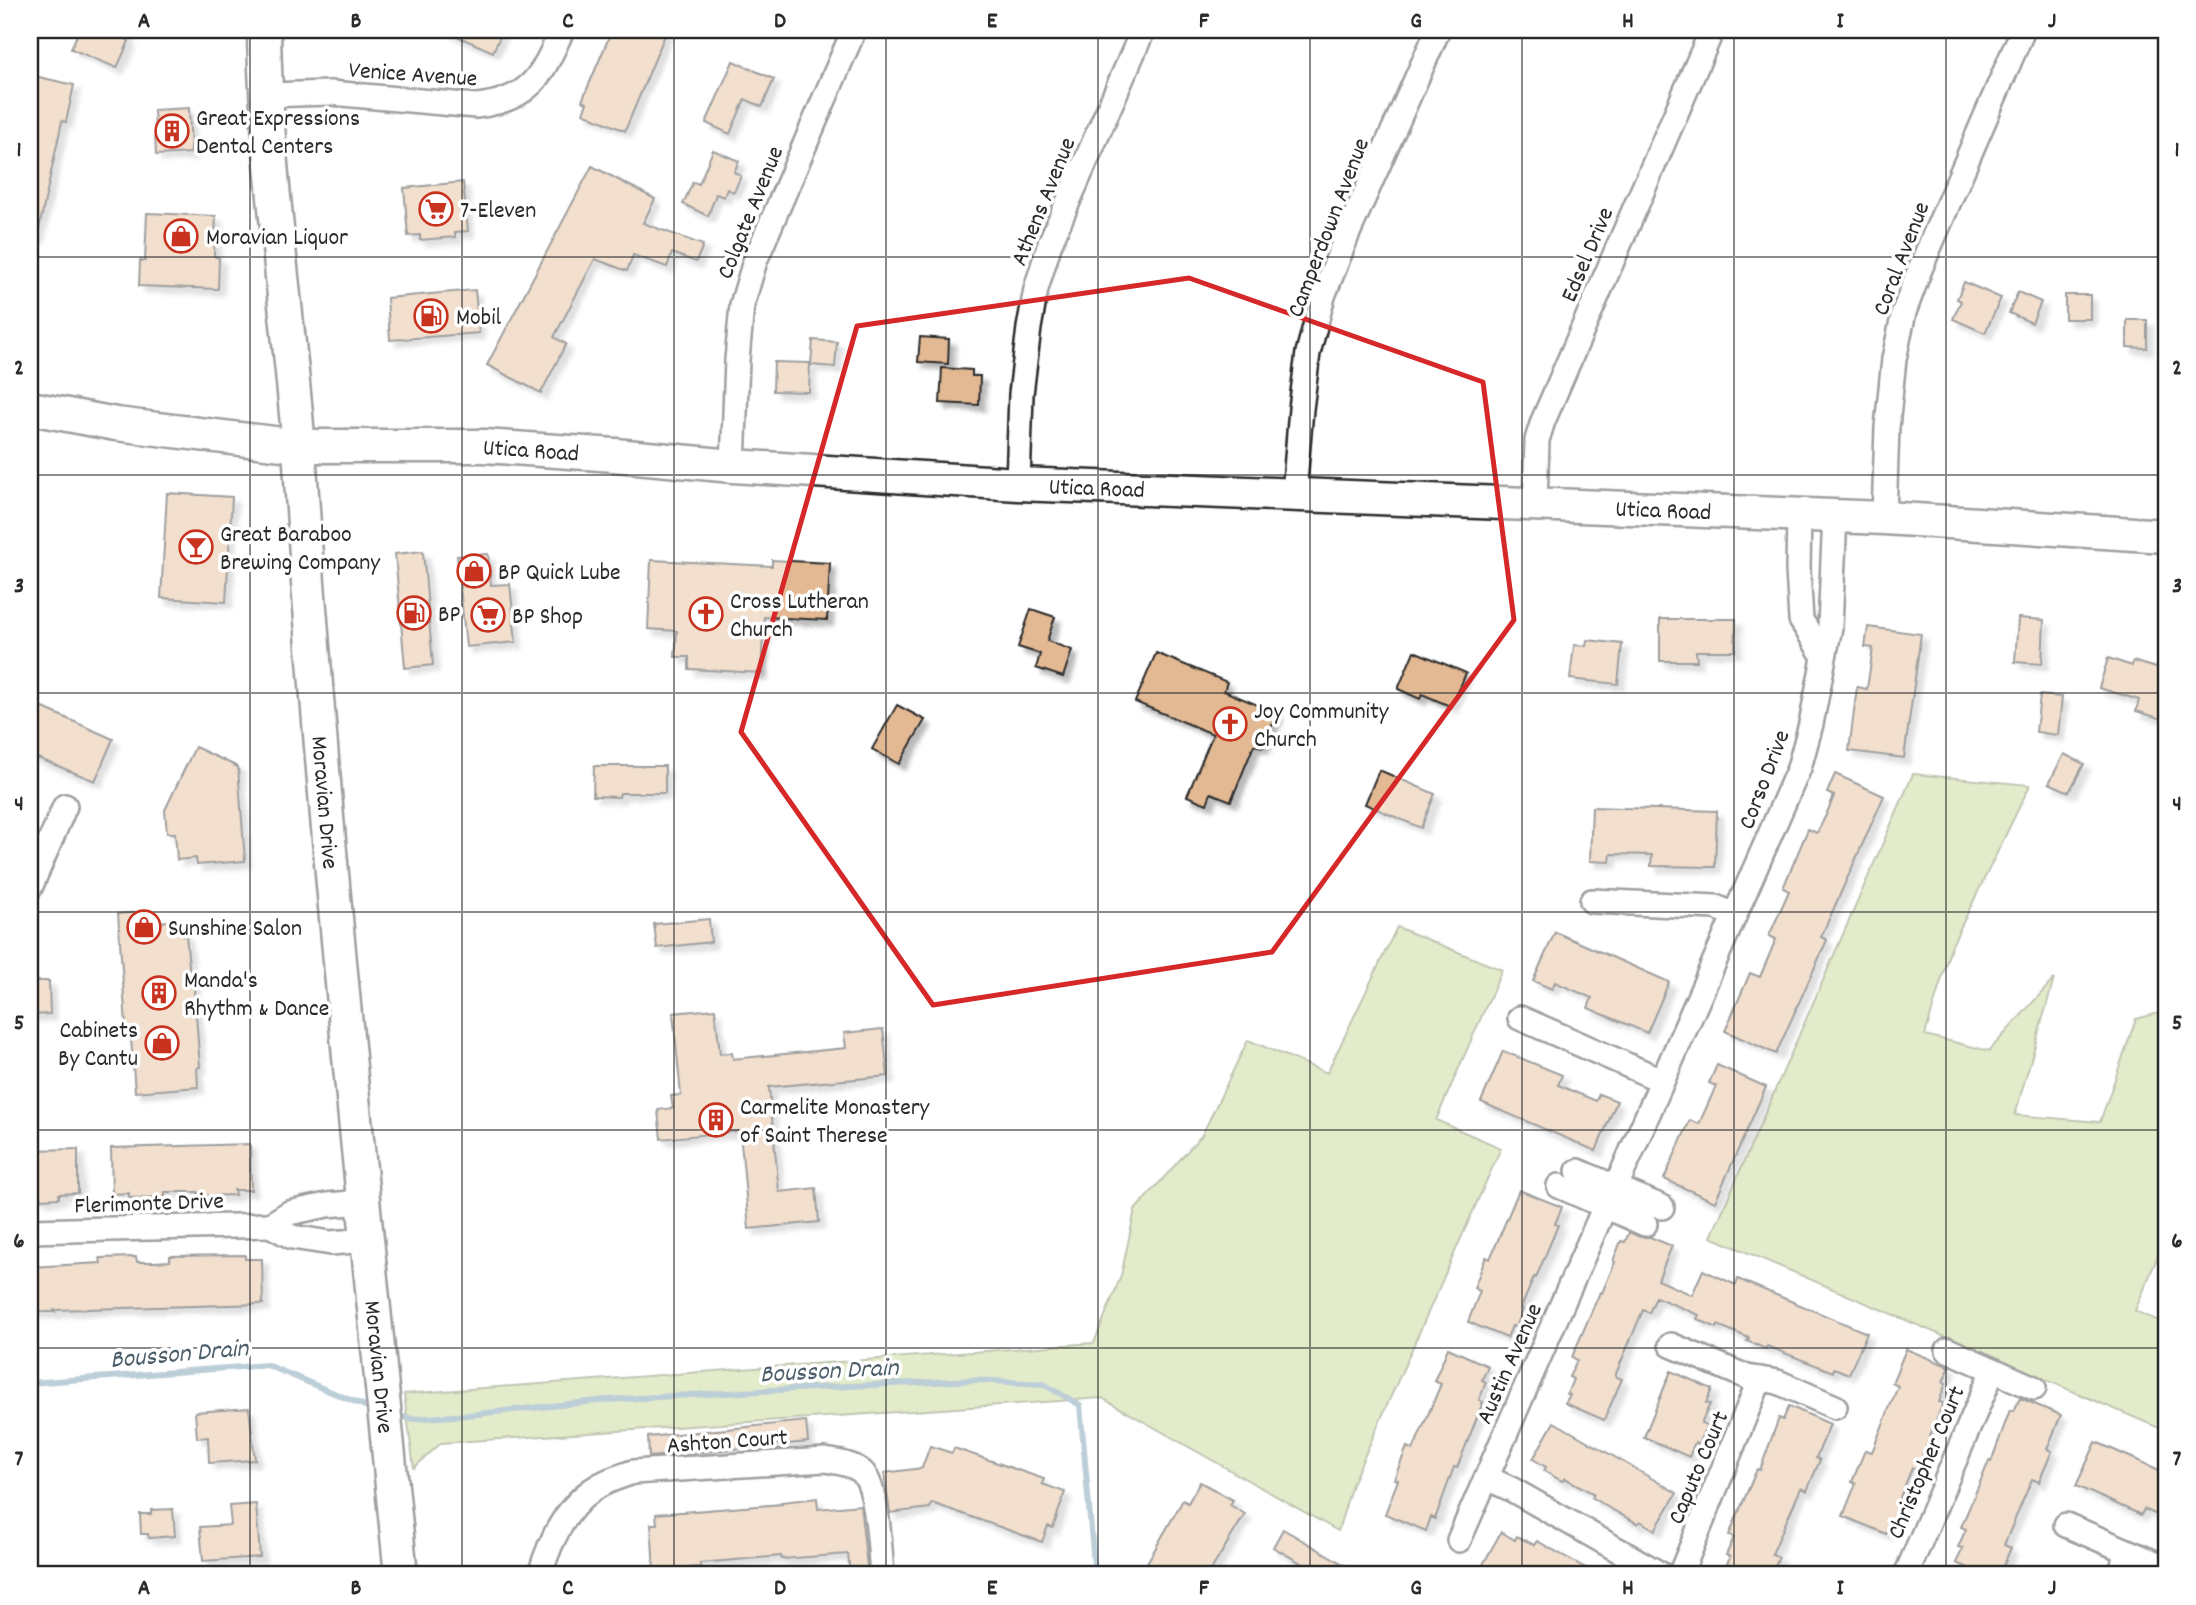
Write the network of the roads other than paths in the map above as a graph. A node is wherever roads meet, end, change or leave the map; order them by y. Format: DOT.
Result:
graph roads {
  1 [pos="264,30"];
  2 [pos="562,30"];
  3 [pos="854,30"];
  4 [pos="1143,30"];
  5 [pos="1438,30"];
  6 [pos="1712,30"];
  7 [pos="2023,30"];
  8 [pos="265,95"];
  9 [pos="30,408"];
  10 [pos="299,446"];
  11 [pos="733,466"];
  12 [pos="1018,484"];
  13 [pos="1294,494"];
  14 [pos="1535,505"];
  15 [pos="1799,514"];
  16 [pos="1835,516"];
  17 [pos="1884,518"];
  18 [pos="2166,536"];
  19 [pos="1824,656"];
  20 [pos="65,806"];
  21 [pos="30,888"];
  22 [pos="1592,901"];
  23 [pos="1734,915"];
  24 [pos="1520,1018"];
  25 [pos="1661,1080"];
  26 [pos="1578,1171"];
  27 [pos="1559,1185"];
  28 [pos="1611,1196"];
  29 [pos="363,1202"];
  30 [pos="1662,1207"];
  31 [pos="1645,1224"];
  32 [pos="270,1225"];
  33 [pos="30,1231"];
  34 [pos="367,1240"];
  35 [pos="1671,1345"];
  36 [pos="1948,1350"];
  37 [pos="1993,1370"];
  38 [pos="1760,1379"];
  39 [pos="2034,1388"];
  40 [pos="1835,1407"];
  41 [pos="1487,1478"];
  42 [pos="2066,1525"];
  43 [pos="1459,1540"];
  44 [pos="2126,1551"];
  45 [pos="2160,1565"];
  46 [pos="401,1575"];
  47 [pos="540,1575"];
  48 [pos="882,1575"];
  49 [pos="1662,1575"];
  50 [pos="1680,1575"];
  51 [pos="1906,1575"];
  52 [pos="2121,1575"];
  1 -- 8 [label="main road, Moravian Drive"];
  2 -- 8 [label="street, Venice Avenue"];
  3 -- 11 [label="street, Colgate Avenue"];
  4 -- 12 [label="street, Athens Avenue"];
  5 -- 13 [label="street, Camperdown Avenue"];
  6 -- 14 [label="street, Edsel Drive"];
  7 -- 17 [label="street, Coral Avenue"];
  8 -- 10 [label="main road, Moravian Drive"];
  9 -- 10 [label="main road, Utica Road"];
  10 -- 11 [label="main road, Utica Road"];
  10 -- 29 [label="main road, Moravian Drive"];
  11 -- 12 [label="main road, Utica Road"];
  12 -- 13 [label="main road, Utica Road"];
  13 -- 14 [label="main road, Utica Road"];
  14 -- 15 [label="main road, Utica Road"];
  15 -- 16 [label="main road, Utica Road"];
  15 -- 19 [label="street"];
  16 -- 17 [label="main road, Utica Road"];
  16 -- 19 [label="street, Corso Drive"];
  17 -- 18 [label="main road, Utica Road"];
  19 -- 23 [label="street, Corso Drive"];
  20 -- 21 [label="street"];
  22 -- 23 [label="street"];
  23 -- 25 [label="street, Corso Drive"];
  24 -- 25 [label="street"];
  25 -- 28 [label="street, Corso Drive"];
  26 -- 28 [label="street"];
  27 -- 28 [label="street"];
  28 -- 30 [label="street"];
  28 -- 31 [label="street"];
  28 -- 41 [label="street, Austin Avenue"];
  29 -- 32 [label="street, Flerimonte Drive"];
  29 -- 34 [label="main road, Moravian Drive"];
  32 -- 33 [label="street, Flerimonte Drive"];
  32 -- 34 [label="street, Flerimonte Drive"];
  34 -- 46 [label="main road, Moravian Drive"];
  35 -- 38 [label="street"];
  36 -- 37 [label="street"];
  37 -- 39 [label="street"];
  37 -- 51 [label="street, Christopher Court"];
  38 -- 40 [label="street"];
  38 -- 50 [label="street, Caputo Court"];
  41 -- 43 [label="street, Austin Avenue"];
  41 -- 49 [label="street"];
  42 -- 44 [label="street"];
  44 -- 45 [label="street"];
  44 -- 52 [label="street"];
  47 -- 48 [label="street, Ashton Court"];
}
